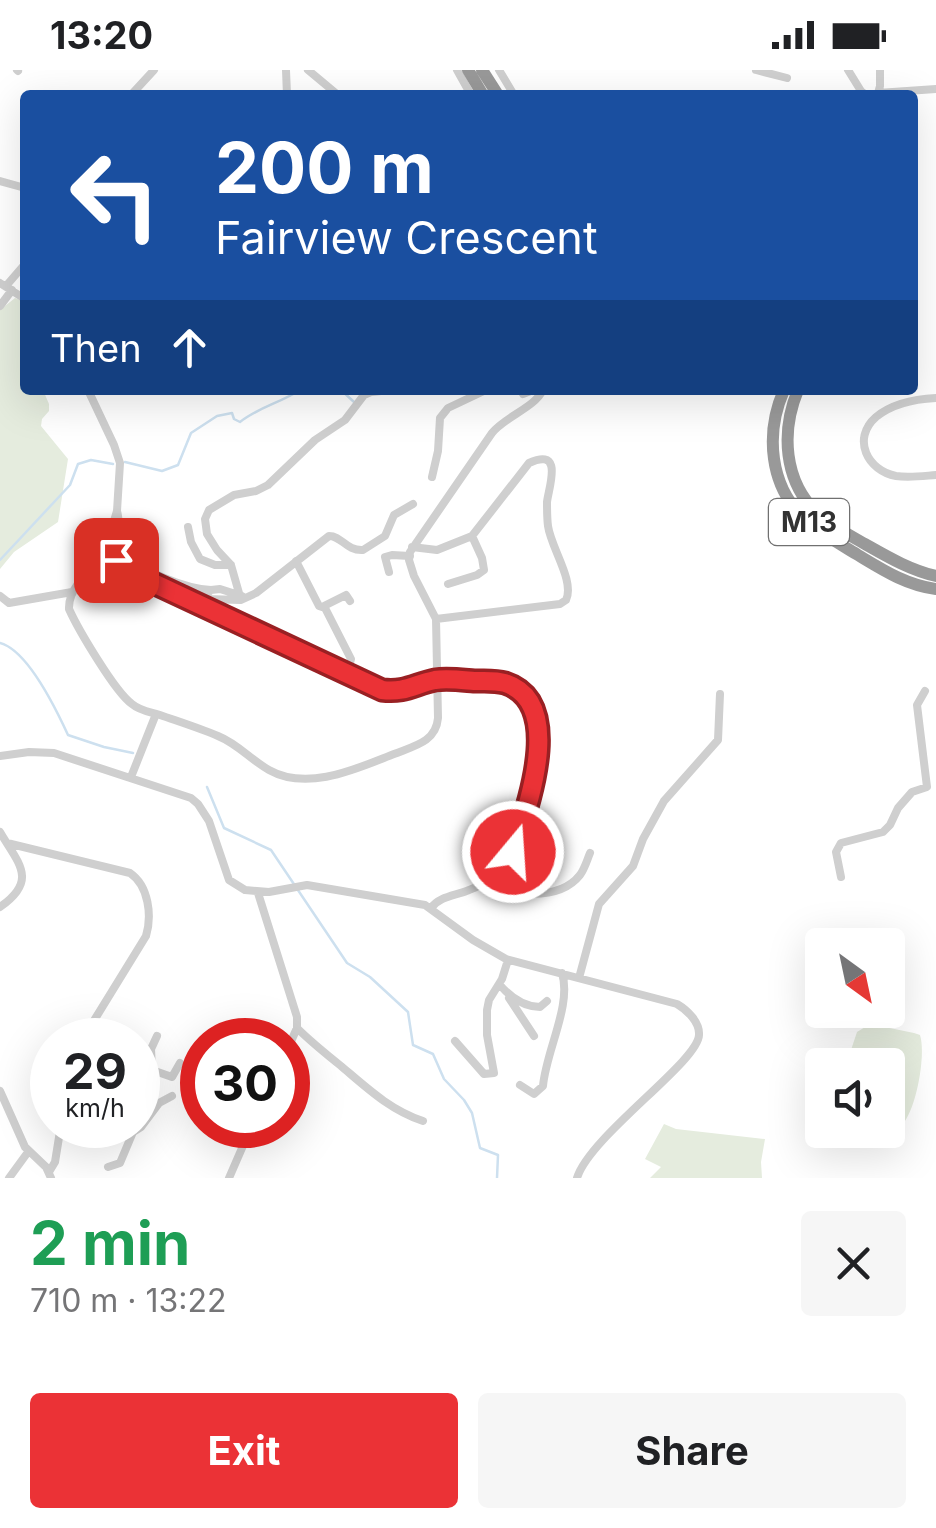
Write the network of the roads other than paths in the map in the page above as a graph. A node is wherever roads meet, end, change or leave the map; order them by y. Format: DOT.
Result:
graph roads {
  1 [pos="154,70"];
  2 [pos="308,70"];
  3 [pos="756,70"];
  4 [pos="787,78"];
  5 [pos="136,90"];
  6 [pos="332,90"];
  7 [pos="6,286"];
  8 [pos="0,306"];
  9 [pos="90,395"];
  10 [pos="364,395"];
  11 [pos="475,395"];
  12 [pos="539,395"];
  13 [pos="782,395"];
  14 [pos="796,395"];
  15 [pos="936,398"];
  16 [pos="936,475"];
  17 [pos="432,477"];
  18 [pos="413,504"];
  19 [pos="117,512"];
  20 [pos="188,527"];
  21 [pos="472,536"];
  22 [pos="378,541"];
  23 [pos="110,551"];
  24 [pos="411,551"];
  25 [pos="387,556"];
  26 [pos="296,562"];
  27 [pos="231,565"];
  28 [pos="388,572"];
  29 [pos="936,573"];
  30 [pos="448,584"];
  31 [pos="936,590"];
  32 [pos="72,592"];
  33 [pos="0,596"];
  34 [pos="207,598"];
  35 [pos="242,598"];
  36 [pos="350,600"];
  37 [pos="324,606"];
  38 [pos="436,618"];
  39 [pos="347,674"];
  40 [pos="436,680"];
  41 [pos="925,691"];
  42 [pos="720,694"];
  43 [pos="156,714"];
  44 [pos="0,756"];
  45 [pos="131,777"];
  46 [pos="932,787"];
  47 [pos="0,832"];
  48 [pos="7,843"];
  49 [pos="590,852"];
  50 [pos="841,877"];
  51 [pos="481,884"];
  52 [pos="258,893"];
  53 [pos="0,908"];
  54 [pos="431,908"];
  55 [pos="508,960"];
  56 [pos="562,973"];
  57 [pos="579,978"];
  58 [pos="499,984"];
  59 [pos="507,994"];
  60 [pos="548,1001"];
  61 [pos="96,1018"];
  62 [pos="297,1018"];
  63 [pos="534,1036"];
  64 [pos="310,1041"];
  65 [pos="455,1041"];
  66 [pos="180,1063"];
  67 [pos="160,1073"];
  68 [pos="520,1084"];
  69 [pos="0,1091"];
  70 [pos="172,1096"];
  71 [pos="160,1104"];
  72 [pos="423,1121"];
  73 [pos="57,1148"];
  74 [pos="127,1148"];
  75 [pos="242,1148"];
  76 [pos="28,1152"];
  77 [pos="108,1167"];
  78 [pos="50,1175"];
  79 [pos="10,1178"];
  80 [pos="229,1178"];
  81 [pos="577,1178"];
  1 -- 5 [label="street"];
  2 -- 6 [label="street"];
  3 -- 4 [label="street"];
  7 -- 8 [label="street"];
  9 -- 19 [label="street"];
  10 -- 27 [label="street"];
  11 -- 17 [label="street"];
  12 -- 24 [label="street"];
  13 -- 31 [label="highway, M13"];
  14 -- 29 [label="highway, M13"];
  15 -- 16 [label="street"];
  18 -- 22 [label="street"];
  19 -- 23 [label="street"];
  19 -- 34 [label="street"];
  20 -- 27 [label="street"];
  21 -- 24 [label="street"];
  21 -- 30 [label="street"];
  21 -- 38 [label="street"];
  22 -- 25 [label="street"];
  22 -- 26 [label="street"];
  23 -- 32 [label="street"];
  23 -- 34 [label="street"];
  24 -- 25 [label="street"];
  24 -- 38 [label="street"];
  25 -- 28 [label="street"];
  26 -- 35 [label="street"];
  26 -- 37 [label="street"];
  27 -- 35 [label="street"];
  32 -- 33 [label="street"];
  32 -- 43 [label="street"];
  34 -- 35 [label="street"];
  34 -- 39 [label="street"];
  36 -- 37 [label="street"];
  37 -- 39 [label="street"];
  38 -- 40 [label="street"];
  39 -- 40 [label="street"];
  40 -- 43 [label="street"];
  40 -- 51 [label="street"];
  41 -- 46 [label="street"];
  42 -- 57 [label="street"];
  43 -- 45 [label="street"];
  44 -- 45 [label="street"];
  45 -- 52 [label="street"];
  46 -- 50 [label="street"];
  47 -- 48 [label="street"];
  48 -- 53 [label="street"];
  48 -- 61 [label="street"];
  49 -- 51 [label="street"];
  51 -- 54 [label="street"];
  52 -- 54 [label="street"];
  52 -- 62 [label="street"];
  54 -- 55 [label="street"];
  55 -- 56 [label="street"];
  55 -- 58 [label="street"];
  56 -- 57 [label="street"];
  56 -- 68 [label="street"];
  57 -- 81 [label="street"];
  58 -- 59 [label="street"];
  58 -- 65 [label="street"];
  59 -- 60 [label="street"];
  59 -- 63 [label="street"];
  64 -- 72 [label="street"];
  66 -- 67 [label="street"];
  69 -- 76 [label="street"];
  70 -- 71 [label="street"];
  73 -- 78 [label="street"];
  74 -- 77 [label="street"];
  75 -- 80 [label="street"];
  76 -- 78 [label="street"];
  76 -- 79 [label="street"];
}
